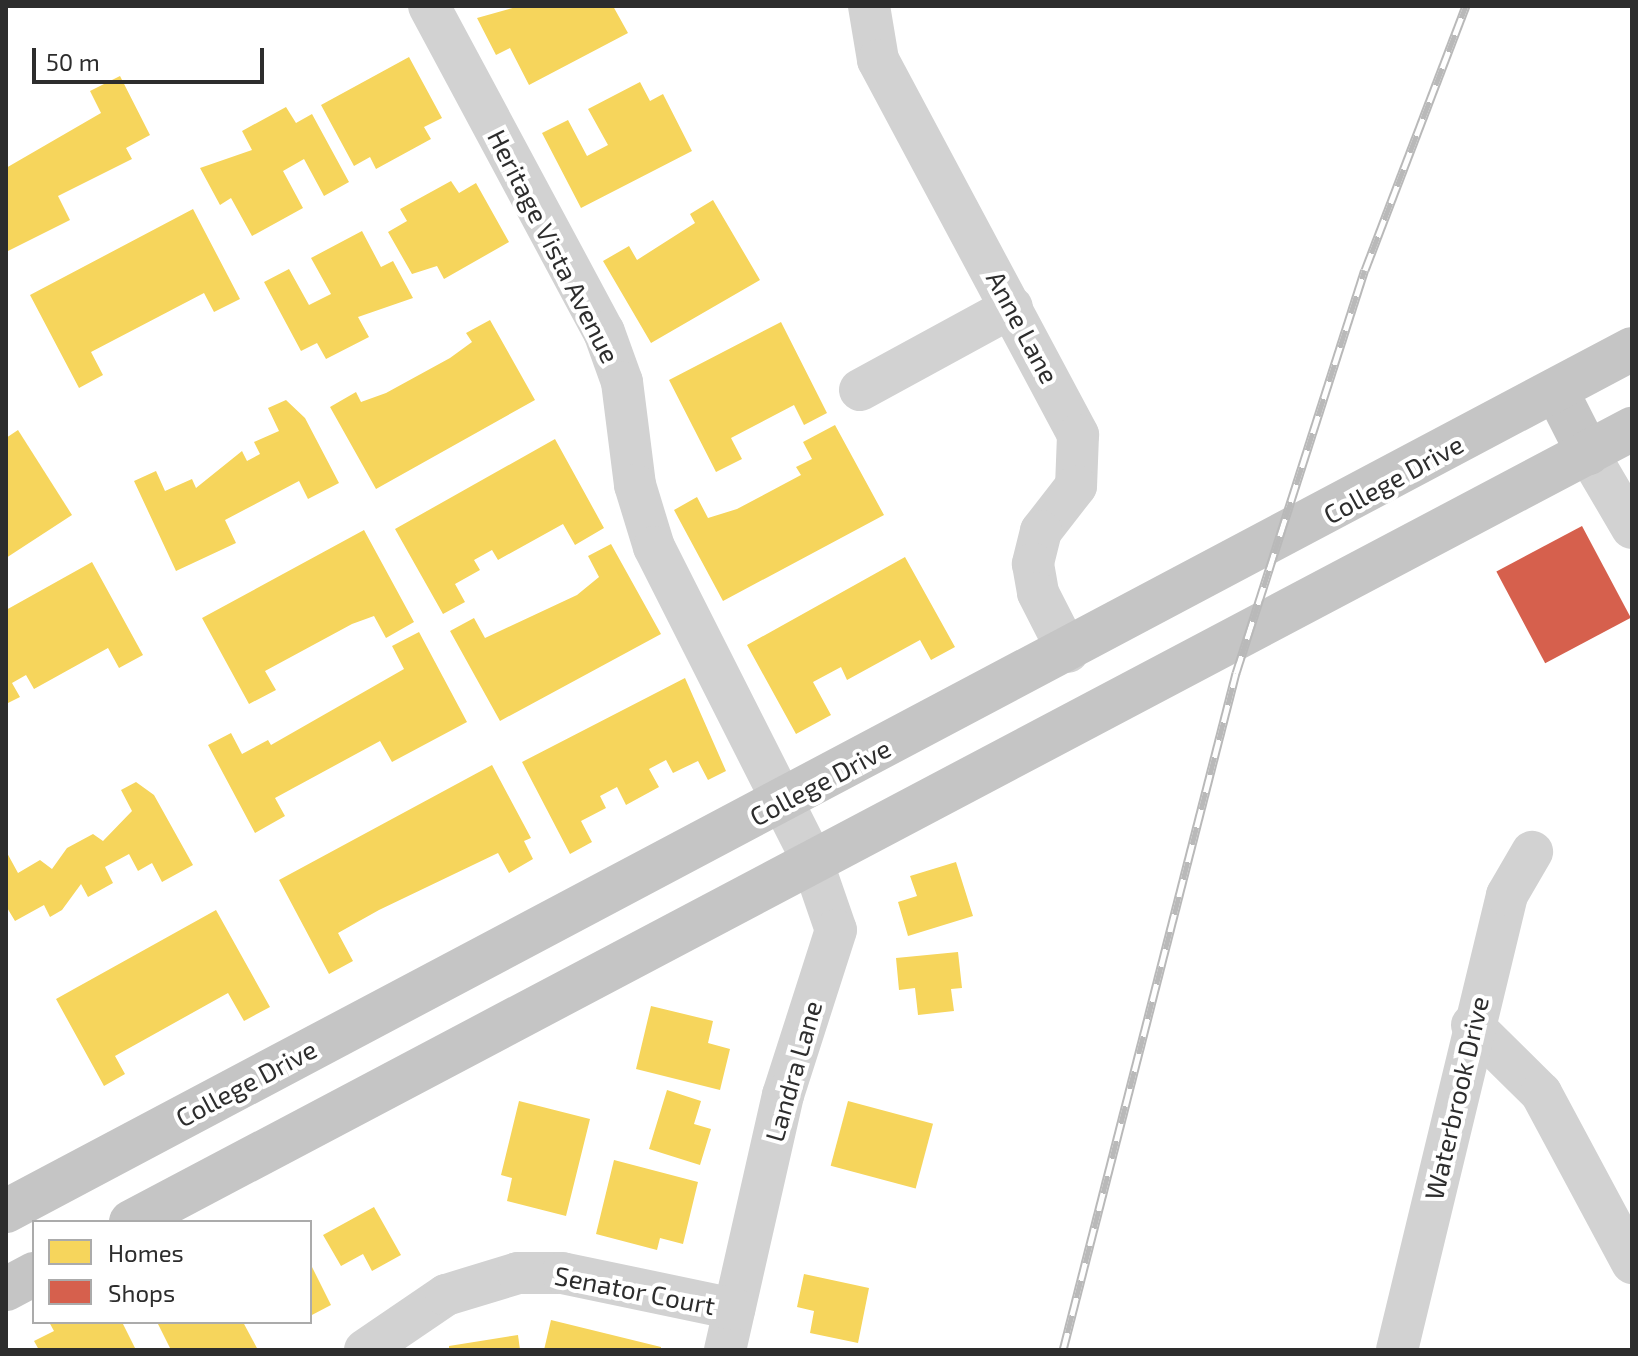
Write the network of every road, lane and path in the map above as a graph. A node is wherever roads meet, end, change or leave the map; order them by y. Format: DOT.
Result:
graph roads {
  1 [pos="429,6"];
  2 [pos="869,6"];
  3 [pos="1012,307"];
  4 [pos="1632,349"];
  5 [pos="860,390"];
  6 [pos="1556,390"];
  7 [pos="1632,429"];
  8 [pos="1588,453"];
  9 [pos="1632,528"];
  10 [pos="1068,652"];
  11 [pos="783,801"];
  12 [pos="1532,852"];
  13 [pos="811,858"];
  14 [pos="1472,1025"];
  15 [pos="6,1211"];
  16 [pos="135,1220"];
  17 [pos="1632,1263"];
  18 [pos="32,1275"];
  19 [pos="6,1289"];
  20 [pos="734,1309"];
  21 [pos="365,1350"];
  22 [pos="725,1350"];
  23 [pos="1397,1350"];
  1 -- 11 [label="street, Heritage Vista Avenue"];
  2 -- 3 [label="street, Anne Lane"];
  3 -- 5 [label="street"];
  3 -- 10 [label="street, Anne Lane"];
  4 -- 6 [label="main road, College Drive"];
  6 -- 8 [label="main road"];
  6 -- 10 [label="main road, College Drive"];
  7 -- 8 [label="main road"];
  8 -- 9 [label="street"];
  8 -- 13 [label="main road"];
  10 -- 11 [label="main road, College Drive"];
  11 -- 13 [label="street, Landra Lane"];
  11 -- 15 [label="main road, College Drive"];
  12 -- 14 [label="street, Waterbrook Drive"];
  13 -- 16 [label="main road"];
  13 -- 20 [label="street, Landra Lane"];
  14 -- 17 [label="street"];
  14 -- 23 [label="street, Waterbrook Drive"];
  18 -- 19 [label="main road"];
  20 -- 21 [label="street, Senator Court"];
  20 -- 22 [label="street, Landra Lane"];
}
